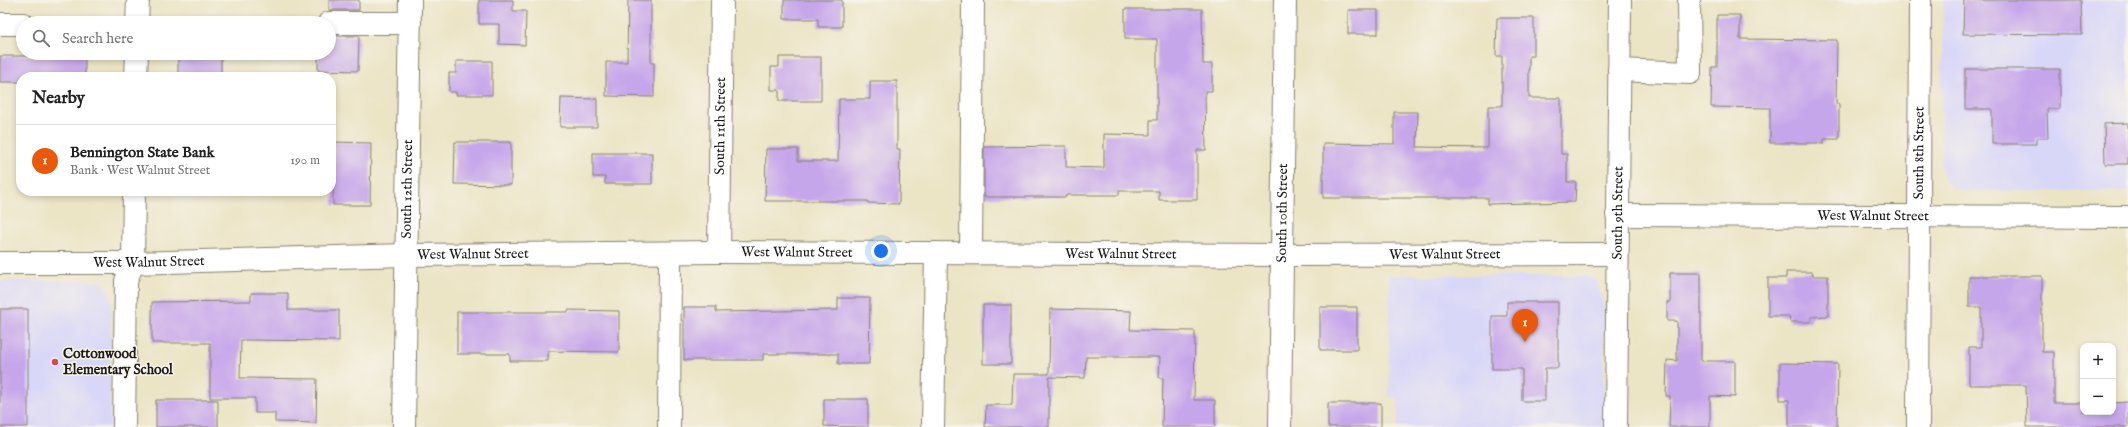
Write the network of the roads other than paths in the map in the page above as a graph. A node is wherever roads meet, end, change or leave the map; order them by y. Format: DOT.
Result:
graph roads {
  1 [pos="138,0"];
  2 [pos="410,0"];
  3 [pos="722,0"];
  4 [pos="973,0"];
  5 [pos="1285,0"];
  6 [pos="1620,0"];
  7 [pos="1689,0"];
  8 [pos="1920,0"];
  9 [pos="137,16"];
  10 [pos="336,23"];
  11 [pos="410,23"];
  12 [pos="0,24"];
  13 [pos="16,24"];
  14 [pos="137,60"];
  15 [pos="1619,70"];
  16 [pos="136,72"];
  17 [pos="134,196"];
  18 [pos="1618,215"];
  19 [pos="1919,216"];
  20 [pos="2128,217"];
  21 [pos="719,252"];
  22 [pos="670,253"];
  23 [pos="936,253"];
  24 [pos="971,253"];
  25 [pos="1617,254"];
  26 [pos="406,255"];
  27 [pos="1282,255"];
  28 [pos="0,263"];
  29 [pos="133,263"];
  30 [pos="124,427"];
  31 [pos="404,427"];
  32 [pos="668,427"];
  33 [pos="933,427"];
  34 [pos="1280,427"];
  35 [pos="1616,427"];
  36 [pos="1918,427"];
  1 -- 9 [label="street"];
  2 -- 11 [label="street, South 12th Street"];
  3 -- 21 [label="street, South 11th Street"];
  4 -- 24 [label="street"];
  5 -- 27 [label="street, South 10th Street"];
  6 -- 15 [label="street, South 9th Street"];
  7 -- 15 [label="street"];
  8 -- 19 [label="street, South 8th Street"];
  10 -- 11 [label="street"];
  11 -- 26 [label="street, South 12th Street"];
  12 -- 13 [label="street"];
  14 -- 16 [label="street"];
  15 -- 18 [label="street, South 9th Street"];
  17 -- 29 [label="street"];
  18 -- 19 [label="street, West Walnut Street"];
  18 -- 25 [label="street, South 9th Street"];
  19 -- 20 [label="street, West Walnut Street"];
  19 -- 36 [label="street, South 8th Street"];
  21 -- 22 [label="street, West Walnut Street"];
  21 -- 23 [label="street, West Walnut Street"];
  22 -- 26 [label="street, West Walnut Street"];
  22 -- 32 [label="street"];
  23 -- 24 [label="street, West Walnut Street"];
  23 -- 33 [label="street"];
  24 -- 27 [label="street, West Walnut Street"];
  25 -- 27 [label="street, West Walnut Street"];
  25 -- 35 [label="street, South 9th Street"];
  26 -- 29 [label="street, West Walnut Street"];
  26 -- 31 [label="street, South 12th Street"];
  27 -- 34 [label="street, South 10th Street"];
  28 -- 29 [label="street, West Walnut Street"];
  29 -- 30 [label="street"];
}
